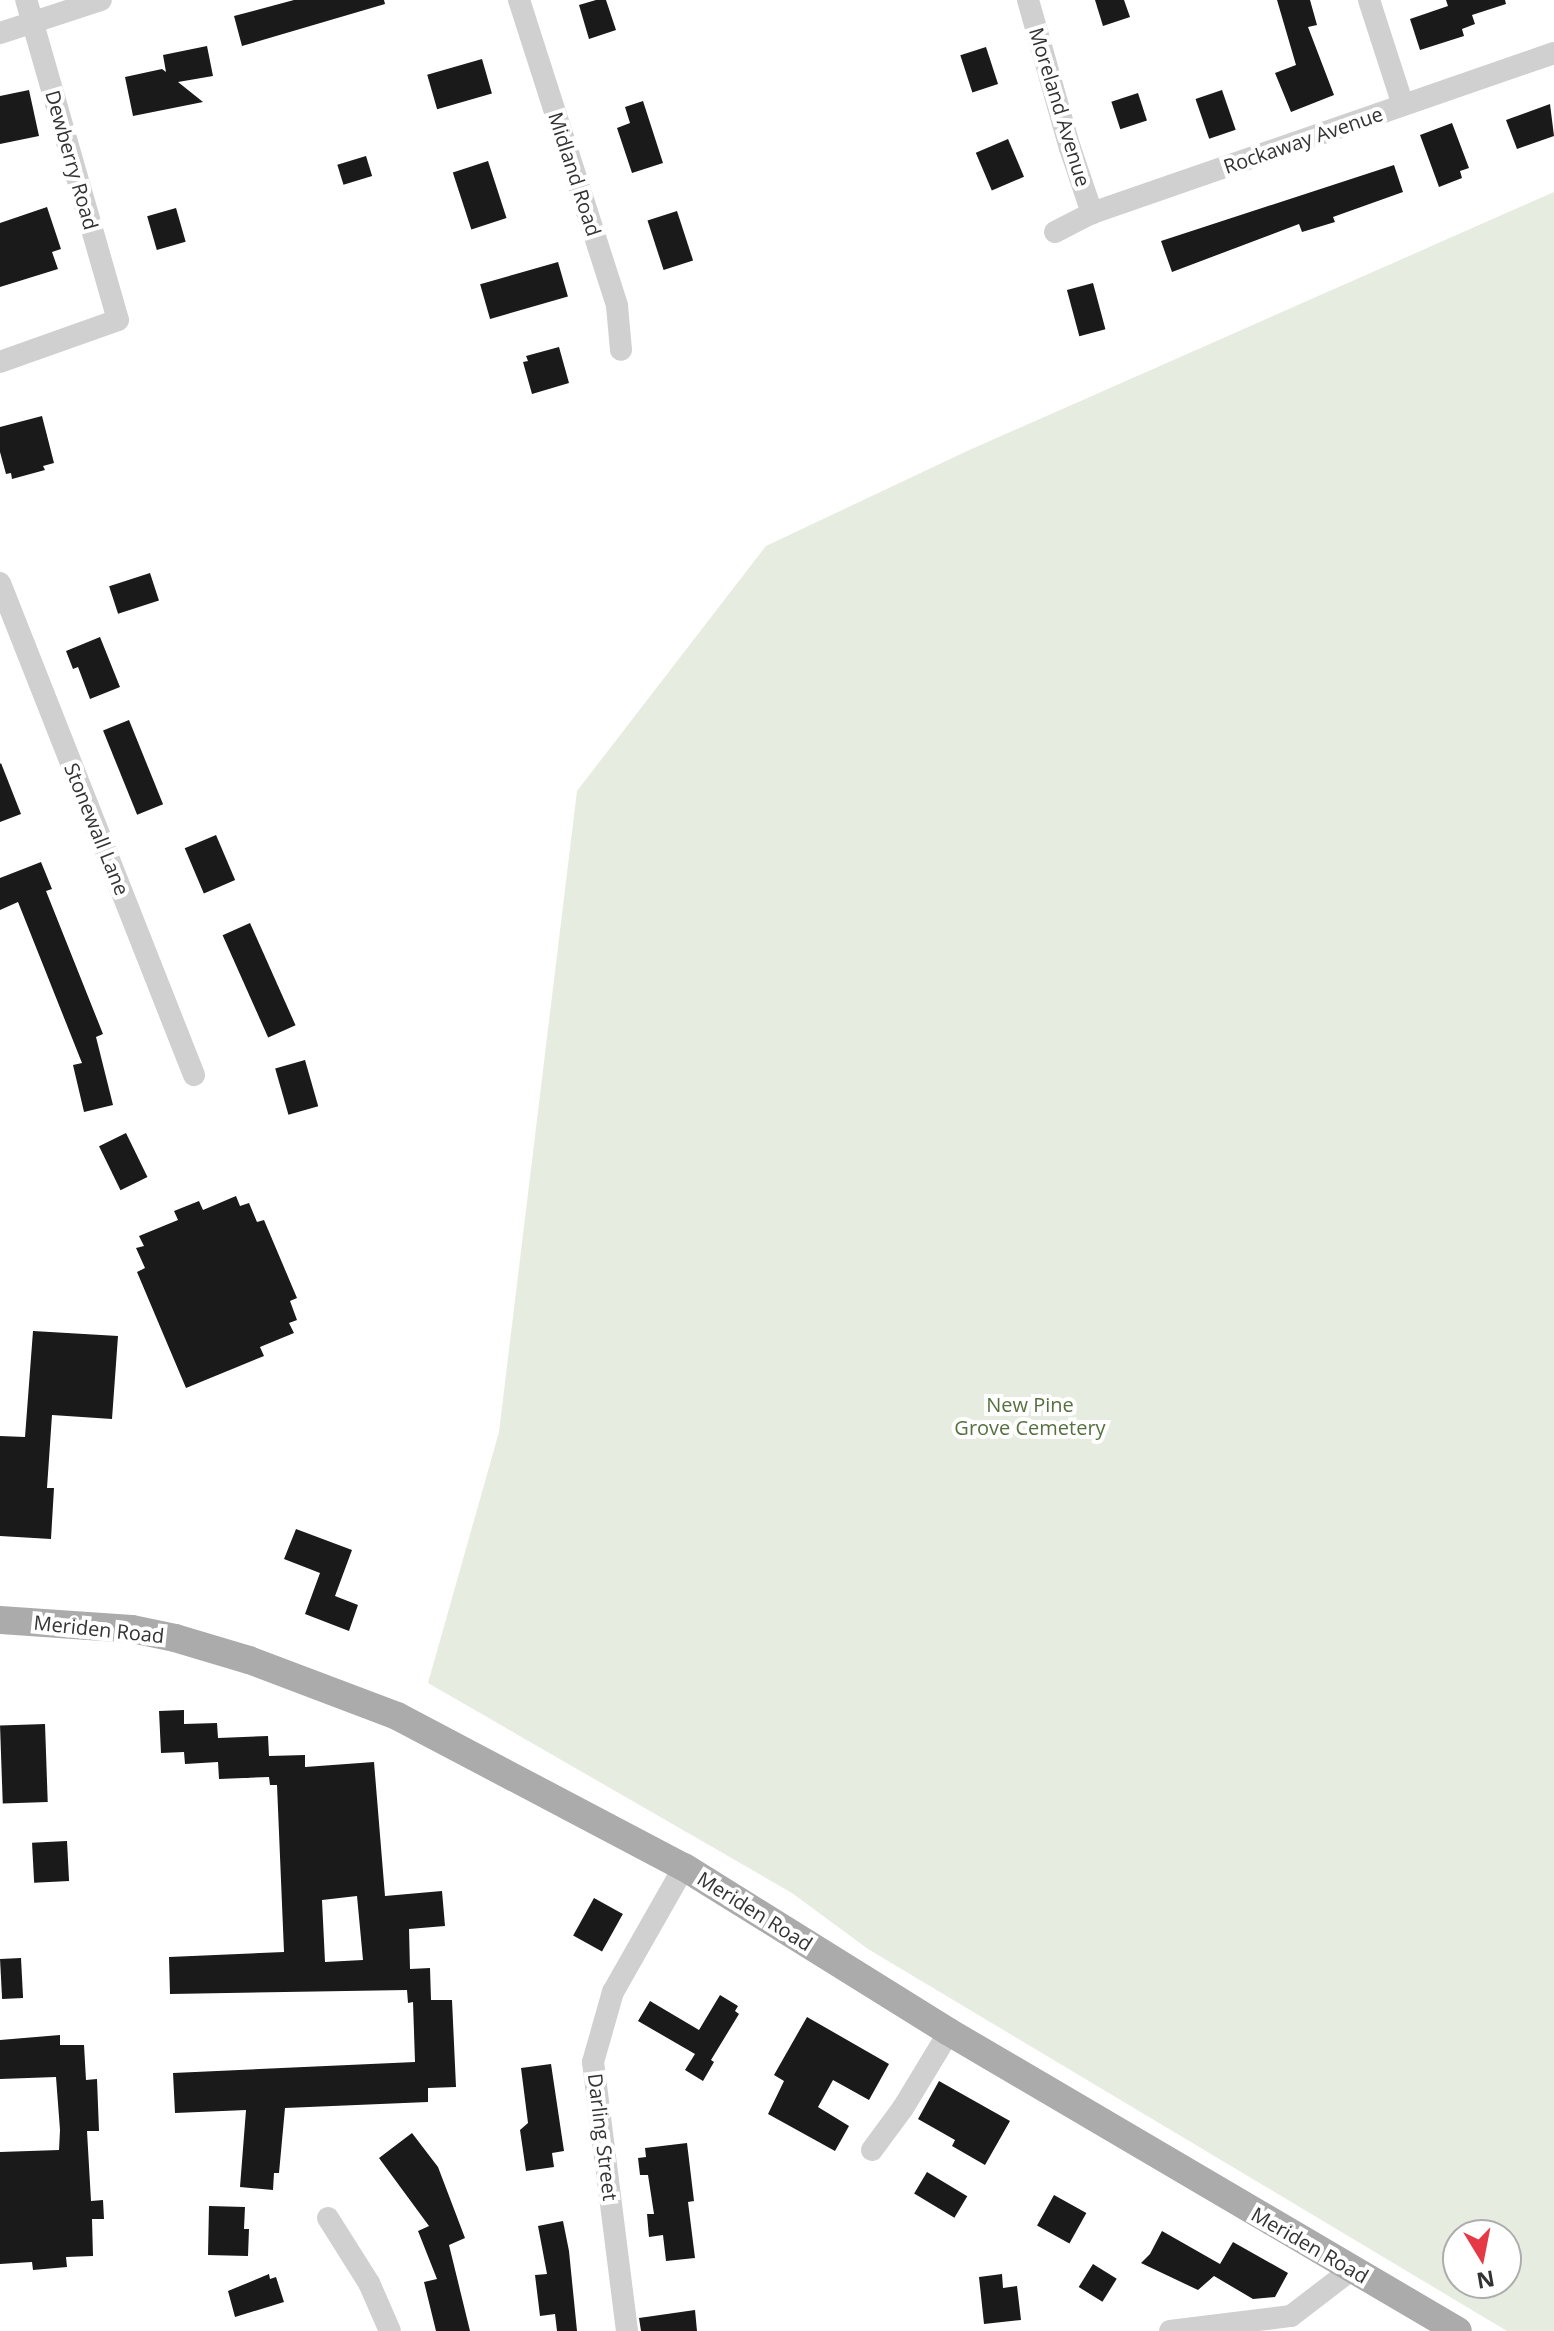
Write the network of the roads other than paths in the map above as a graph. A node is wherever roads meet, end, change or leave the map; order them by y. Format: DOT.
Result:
graph roads {
  1 [pos="26,0"];
  2 [pos="101,0"];
  3 [pos="519,0"];
  4 [pos="1028,0"];
  5 [pos="1369,0"];
  6 [pos="33,22"];
  7 [pos="0,33"];
  8 [pos="1554,53"];
  9 [pos="1403,105"];
  10 [pos="1092,213"];
  11 [pos="1055,232"];
  12 [pos="621,350"];
  13 [pos="0,362"];
  14 [pos="0,583"];
  15 [pos="194,1075"];
  16 [pos="0,1620"];
  17 [pos="684,1867"];
  18 [pos="949,2032"];
  19 [pos="872,2150"];
  20 [pos="328,2218"];
  21 [pos="1351,2270"];
  22 [pos="1418,2319"];
  23 [pos="390,2331"];
  24 [pos="627,2331"];
  25 [pos="1170,2331"];
  26 [pos="1458,2331"];
  1 -- 6 [label="street, Dewberry Road"];
  2 -- 6 [label="street"];
  3 -- 12 [label="street, Midland Road"];
  4 -- 10 [label="street, Moreland Avenue"];
  5 -- 9 [label="street"];
  6 -- 7 [label="street"];
  6 -- 13 [label="street, Dewberry Road"];
  8 -- 9 [label="street, Rockaway Avenue"];
  9 -- 10 [label="street, Rockaway Avenue"];
  10 -- 11 [label="street, Rockaway Avenue"];
  14 -- 15 [label="street, Stonewall Lane"];
  16 -- 17 [label="main road, Meriden Road"];
  17 -- 18 [label="main road, Meriden Road"];
  17 -- 24 [label="street, Darling Street"];
  18 -- 19 [label="street"];
  18 -- 21 [label="main road, Meriden Road"];
  20 -- 23 [label="street"];
  21 -- 22 [label="main road, Meriden Road"];
  21 -- 25 [label="street"];
  22 -- 26 [label="main road, Meriden Road"];
}
